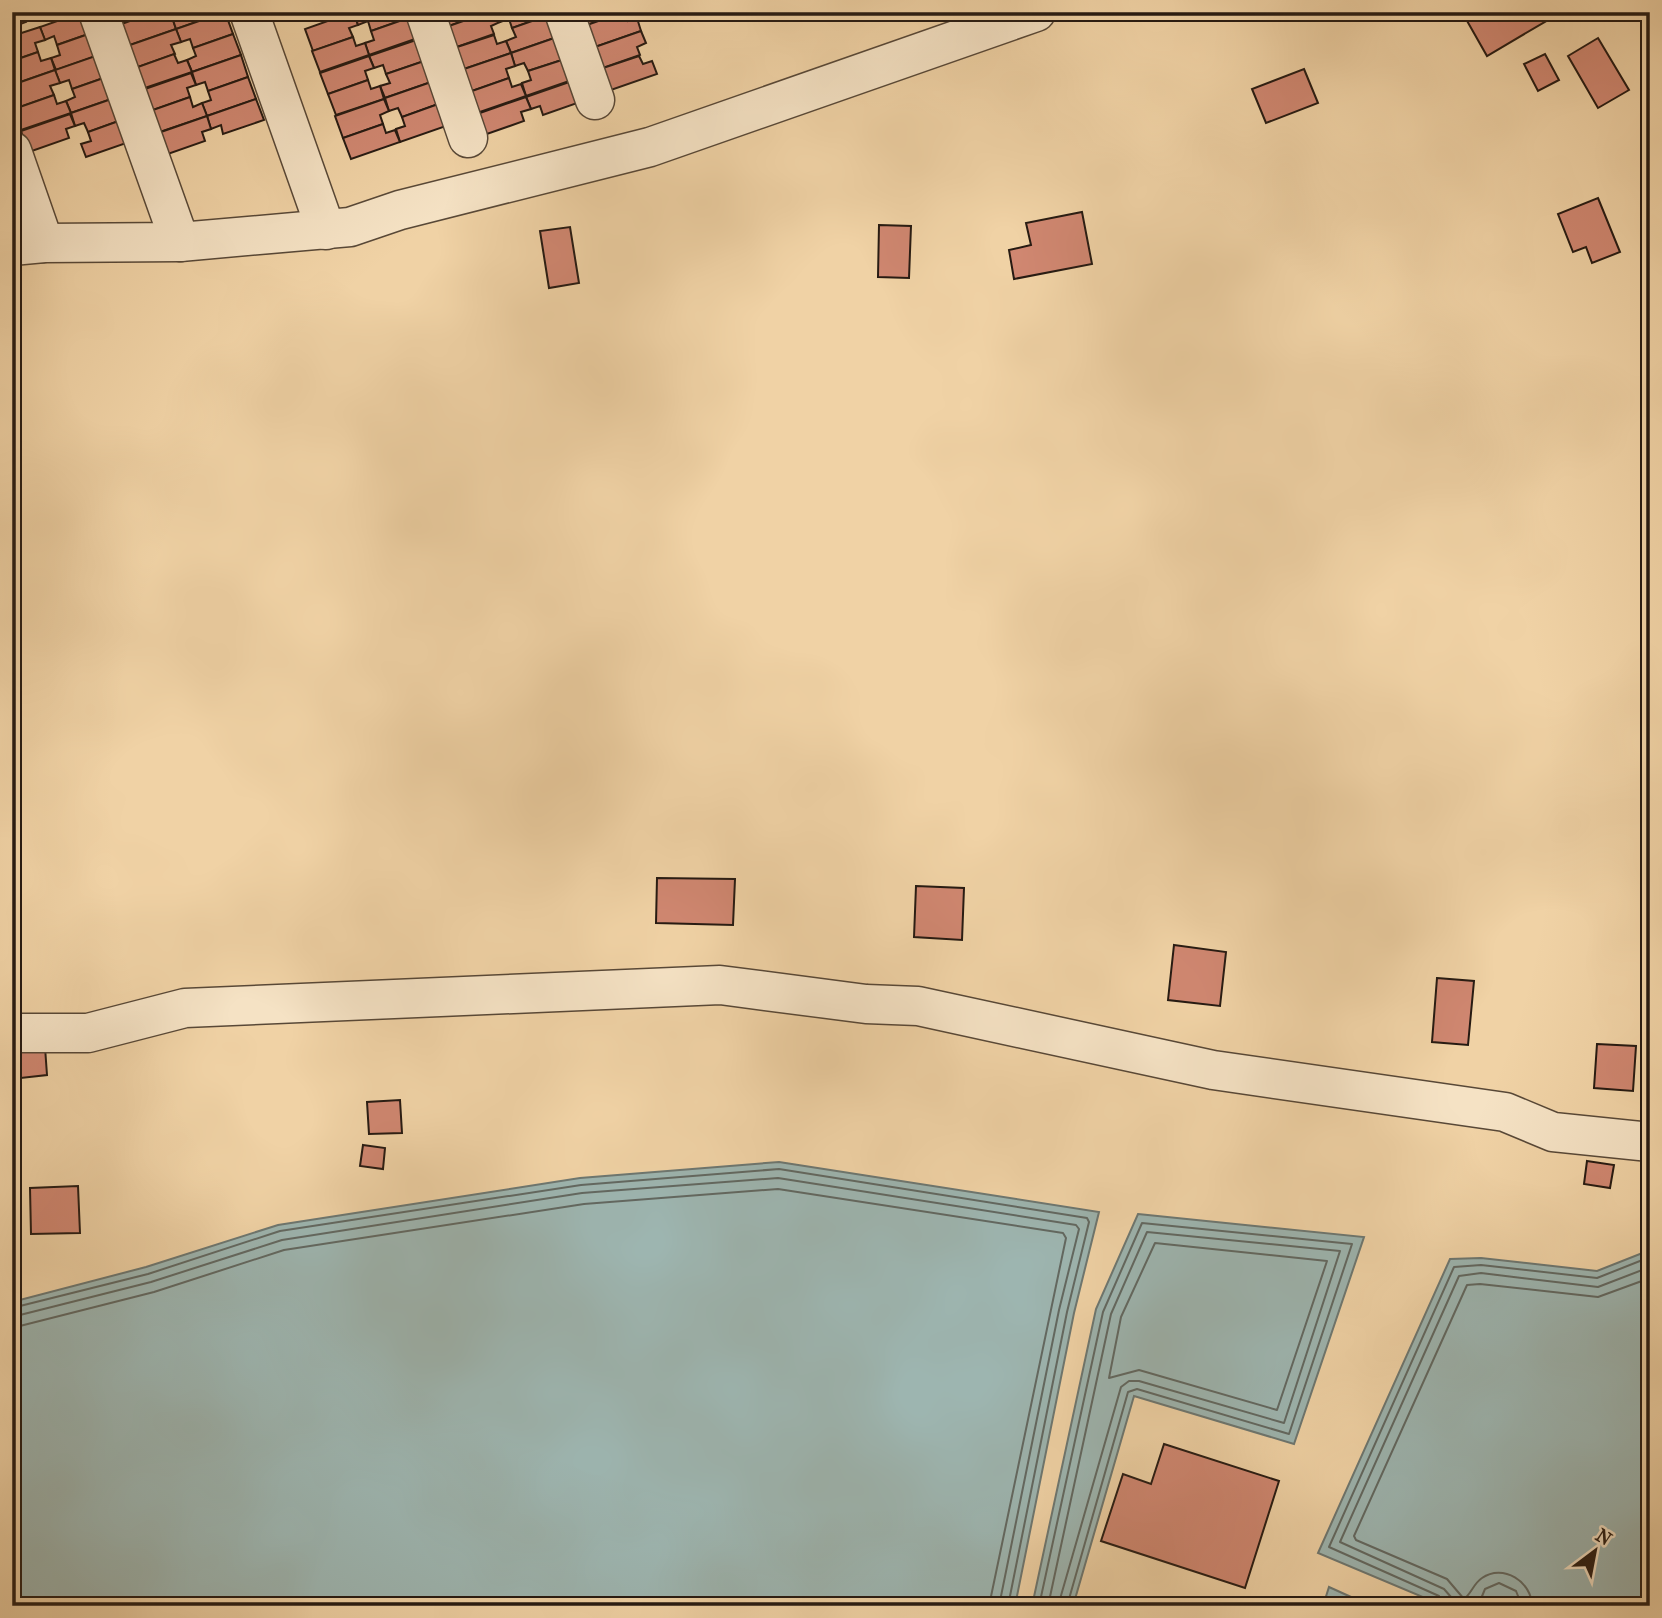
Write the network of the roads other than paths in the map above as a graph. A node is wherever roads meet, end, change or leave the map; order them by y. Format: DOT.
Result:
graph roads {
  1 [pos="99,12"];
  2 [pos="249,12"];
  3 [pos="275,12"];
  4 [pos="425,12"];
  5 [pos="564,12"];
  6 [pos="1036,12"];
  7 [pos="596,100"];
  8 [pos="468,138"];
  9 [pos="12,151"];
  10 [pos="338,228"];
  11 [pos="180,242"];
  12 [pos="28,244"];
  13 [pos="12,1033"];
  14 [pos="1650,1142"];
  1 -- 11 [label="street"];
  2 -- 10 [label="street"];
  3 -- 10 [label="street"];
  4 -- 8 [label="street"];
  5 -- 7 [label="street"];
  6 -- 10 [label="street"];
  9 -- 12 [label="street"];
  10 -- 11 [label="street"];
  11 -- 12 [label="street"];
  13 -- 14 [label="street"];
}
